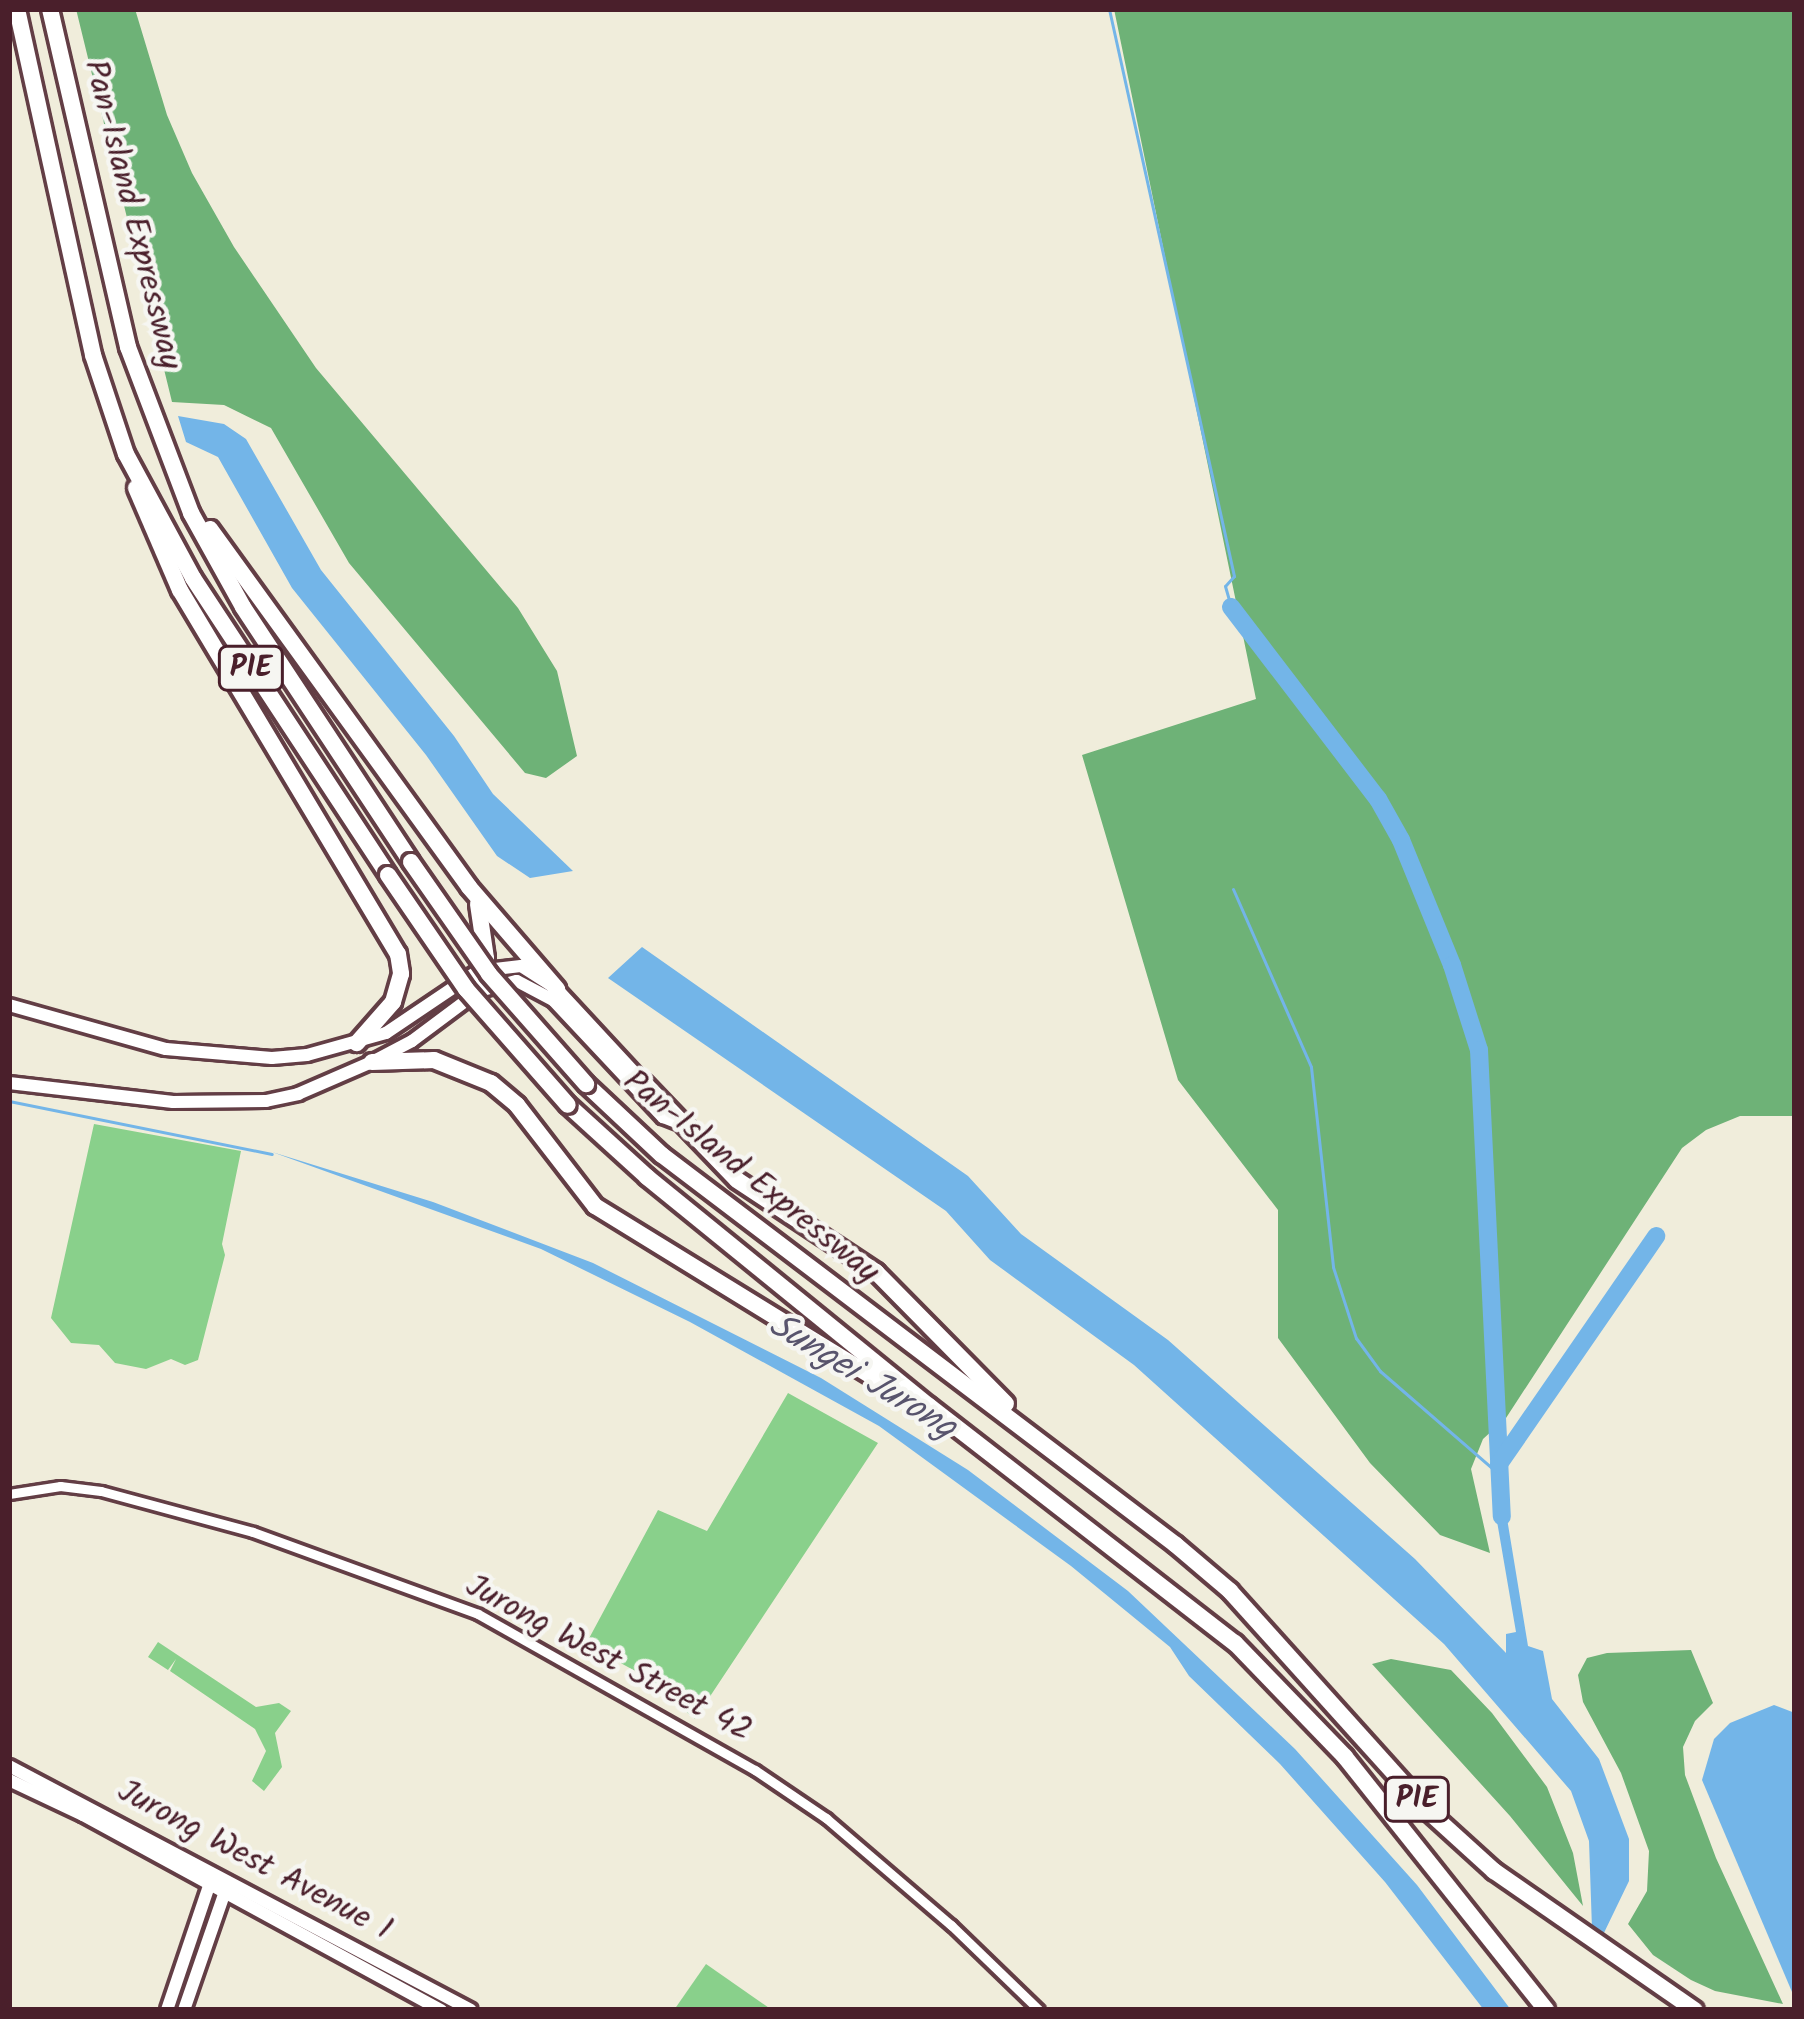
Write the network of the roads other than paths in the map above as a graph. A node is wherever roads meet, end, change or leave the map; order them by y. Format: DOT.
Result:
graph roads {
  1 [pos="17,9"];
  2 [pos="50,9"];
  3 [pos="126,454"];
  4 [pos="191,513"];
  5 [pos="469,887"];
  6 [pos="483,968"];
  7 [pos="557,988"];
  8 [pos="479,991"];
  9 [pos="9,1005"];
  10 [pos="357,1043"];
  11 [pos="373,1062"];
  12 [pos="9,1083"];
  13 [pos="644,1083"];
  14 [pos="683,1124"];
  15 [pos="950,1423"];
  16 [pos="1034,1436"];
  17 [pos="9,1494"];
  18 [pos="9,1766"];
  19 [pos="9,1780"];
  20 [pos="212,1878"];
  21 [pos="228,1886"];
  22 [pos="167,2010"];
  23 [pos="184,2010"];
  24 [pos="441,2010"];
  25 [pos="471,2010"];
  26 [pos="1039,2010"];
  27 [pos="1546,2010"];
  28 [pos="1695,2010"];
  1 -- 3 [label="highway, Pan-Island Expressway / PIE"];
  2 -- 4 [label="highway, Pan-Island Expressway / PIE"];
  3 -- 10 [label="highway"];
  3 -- 15 [label="highway, Pan-Island Expressway / PIE, bridge"];
  4 -- 5 [label="highway"];
  4 -- 16 [label="highway, Pan-Island Expressway / PIE, bridge"];
  5 -- 6 [label="highway"];
  5 -- 7 [label="highway"];
  6 -- 7 [label="main road"];
  6 -- 8 [label="highway"];
  6 -- 10 [label="main road"];
  7 -- 13 [label="main road"];
  8 -- 11 [label="main road"];
  8 -- 14 [label="main road"];
  9 -- 10 [label="main road"];
  11 -- 12 [label="main road"];
  11 -- 15 [label="highway"];
  13 -- 14 [label="highway"];
  14 -- 16 [label="highway"];
  15 -- 27 [label="highway, Pan-Island Expressway / PIE"];
  16 -- 28 [label="highway, Pan-Island Expressway / PIE"];
  17 -- 26 [label="street, Jurong West Street 42"];
  18 -- 20 [label="main road, Jurong West Avenue 1"];
  19 -- 20 [label="main road, Jurong West Avenue 1"];
  20 -- 21 [label="main road, Jurong West Avenue 1"];
  20 -- 22 [label="main road"];
  21 -- 23 [label="main road"];
  21 -- 24 [label="main road, Jurong West Avenue 1"];
  21 -- 25 [label="main road, Jurong West Avenue 1"];
}
